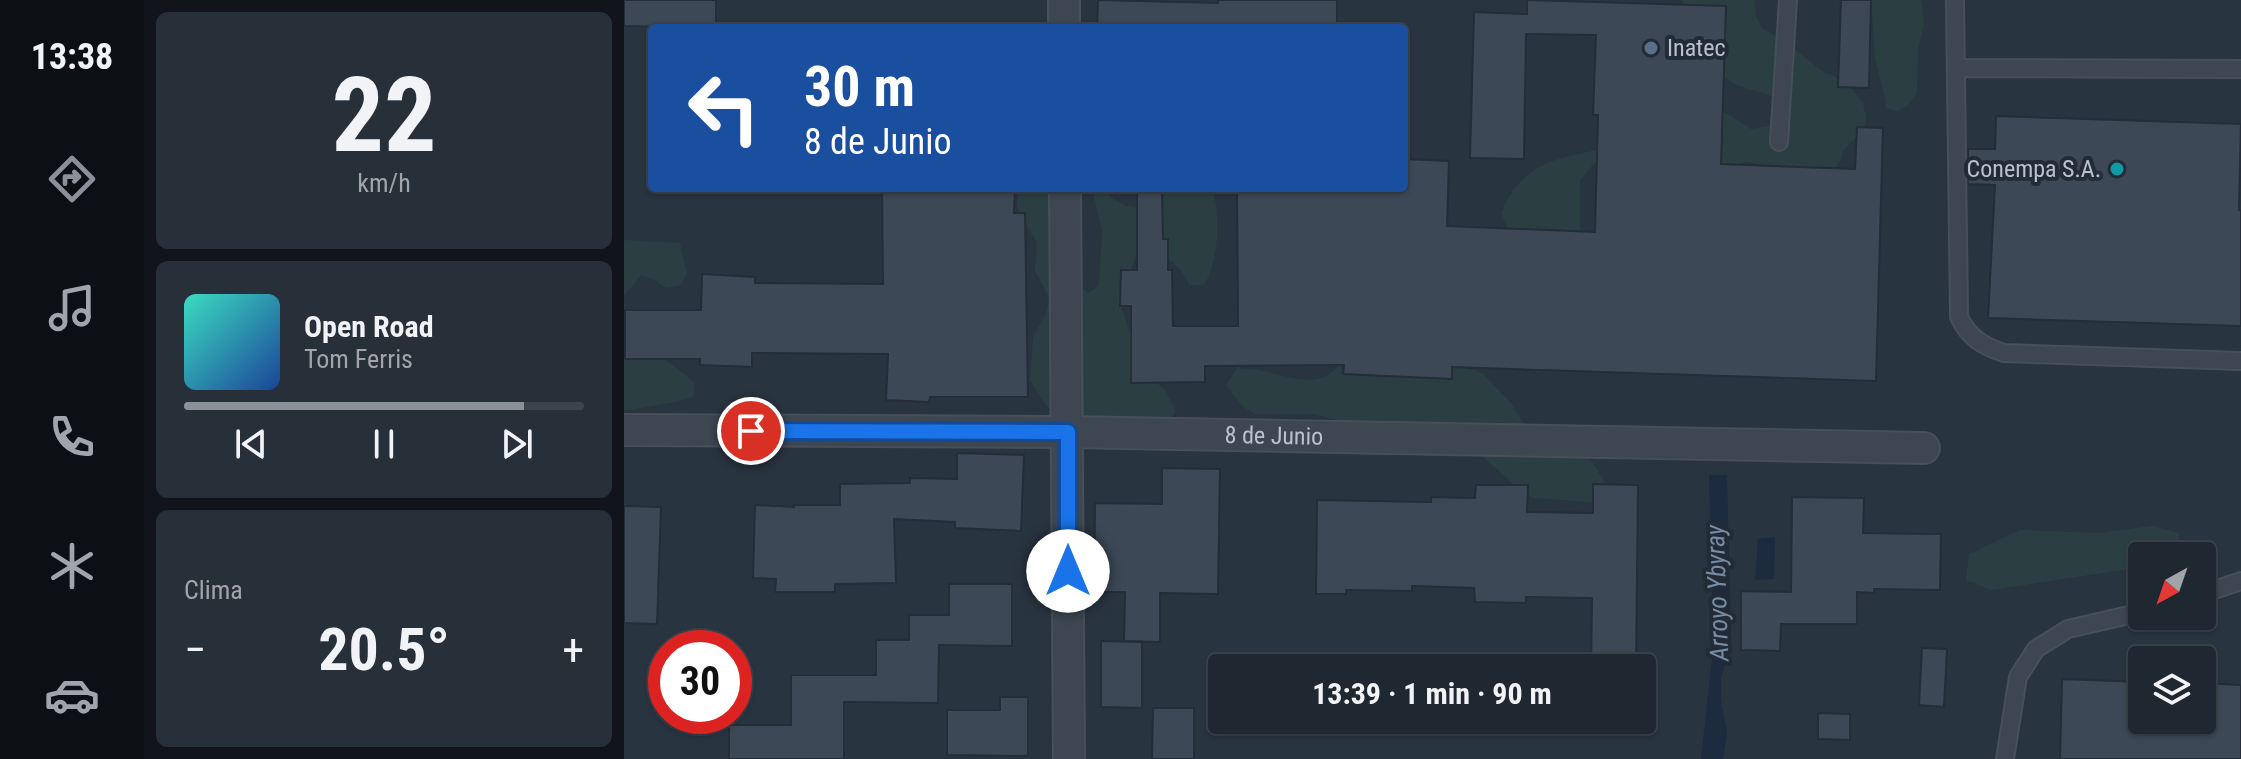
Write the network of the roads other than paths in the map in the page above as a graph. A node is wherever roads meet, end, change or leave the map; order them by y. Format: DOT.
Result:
graph roads {
  1 [pos="1064,0"];
  2 [pos="1788,0"];
  3 [pos="1955,0"];
  4 [pos="1064,24"];
  5 [pos="1956,68"];
  6 [pos="2241,69"];
  7 [pos="1779,142"];
  8 [pos="1065,192"];
  9 [pos="2241,361"];
  10 [pos="624,430"];
  11 [pos="1068,432"];
  12 [pos="1924,448"];
  13 [pos="2241,581"];
  14 [pos="2216,589"];
  15 [pos="2128,615"];
  16 [pos="1069,759"];
  17 [pos="2005,759"];
  1 -- 4 [label="street"];
  2 -- 7 [label="lane"];
  3 -- 5 [label="lane"];
  5 -- 6 [label="lane"];
  5 -- 9 [label="lane"];
  8 -- 11 [label="street"];
  10 -- 11 [label="street, 8 de Junio"];
  11 -- 12 [label="street, 8 de Junio"];
  11 -- 16 [label="street"];
  13 -- 14 [label="lane"];
  15 -- 17 [label="lane"];
}
